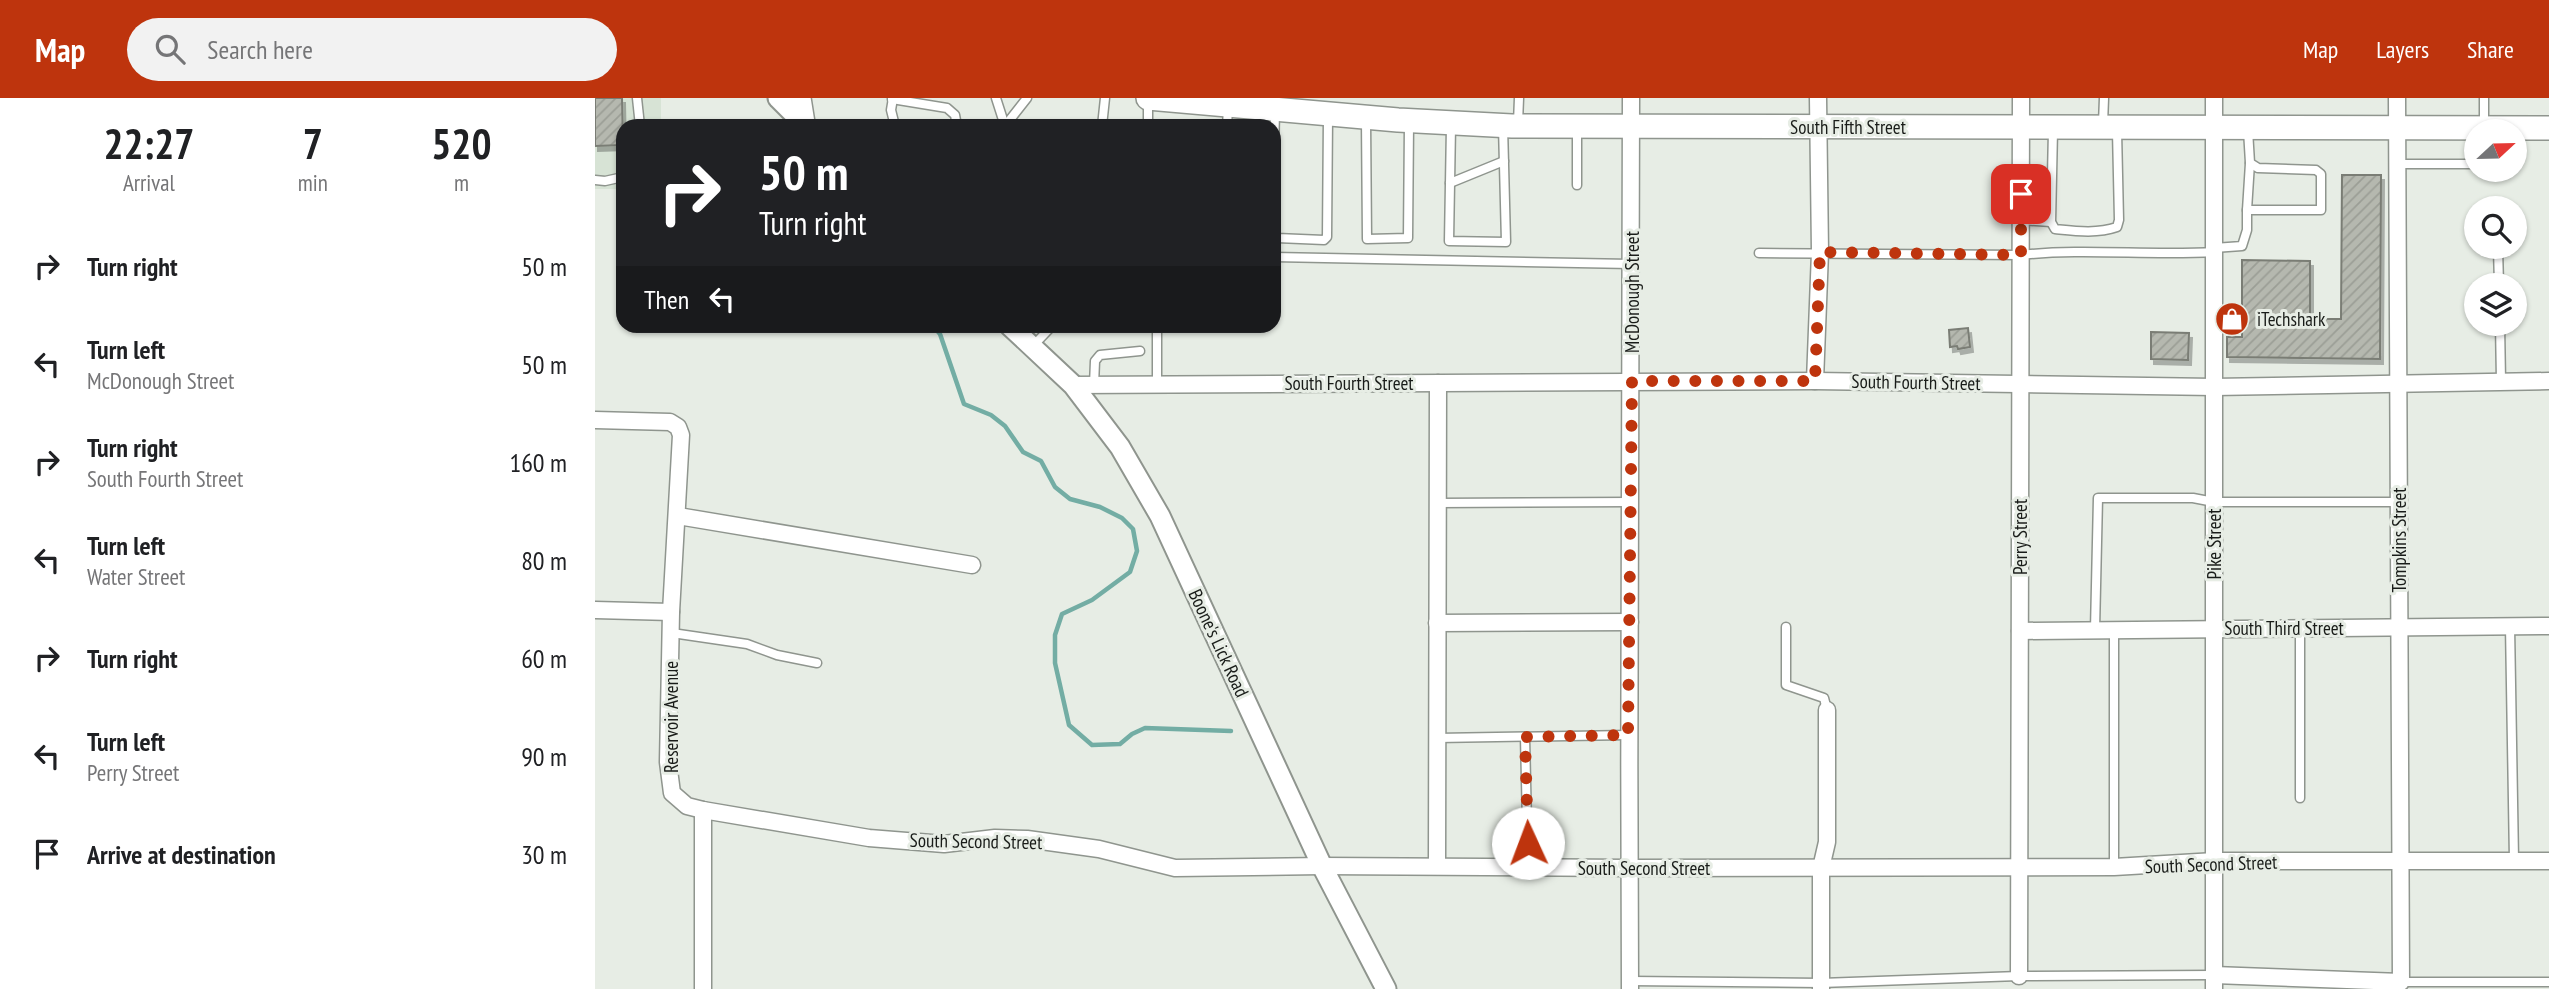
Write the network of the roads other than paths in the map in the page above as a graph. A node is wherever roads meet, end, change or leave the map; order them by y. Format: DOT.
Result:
graph roads {
  1 [pos="637,98"];
  2 [pos="778,98"];
  3 [pos="799,98"];
  4 [pos="996,98"];
  5 [pos="1027,98"];
  6 [pos="1105,98"];
  7 [pos="1148,98"];
  8 [pos="1519,98"];
  9 [pos="1632,98"];
  10 [pos="1818,98"];
  11 [pos="2021,98"];
  12 [pos="2104,98"];
  13 [pos="2214,98"];
  14 [pos="2397,98"];
  15 [pos="2483,98"];
  16 [pos="893,99"];
  17 [pos="1175,99"];
  18 [pos="1270,105"];
  19 [pos="1224,108"];
  20 [pos="1328,114"];
  21 [pos="1366,117"];
  22 [pos="639,119"];
  23 [pos="798,119"];
  24 [pos="803,119"];
  25 [pos="893,119"];
  26 [pos="956,119"];
  27 [pos="1003,119"];
  28 [pos="1010,119"];
  29 [pos="1104,119"];
  30 [pos="1148,119"];
  31 [pos="2491,119"];
  32 [pos="1409,121"];
  33 [pos="1451,123"];
  34 [pos="1632,125"];
  35 [pos="1511,126"];
  36 [pos="1577,126"];
  37 [pos="2397,126"];
  38 [pos="1818,127"];
  39 [pos="2021,127"];
  40 [pos="2053,127"];
  41 [pos="2110,127"];
  42 [pos="2214,127"];
  43 [pos="2248,127"];
  44 [pos="2464,128"];
  45 [pos="2527,128"];
  46 [pos="2549,128"];
  47 [pos="1504,161"];
  48 [pos="2250,163"];
  49 [pos="2397,164"];
  50 [pos="2464,164"];
  51 [pos="616,179"];
  52 [pos="595,180"];
  53 [pos="1450,183"];
  54 [pos="1577,185"];
  55 [pos="2247,210"];
  56 [pos="2021,220"];
  57 [pos="2053,226"];
  58 [pos="1281,238"];
  59 [pos="2214,250"];
  60 [pos="1820,252"];
  61 [pos="1759,253"];
  62 [pos="2021,255"];
  63 [pos="1281,257"];
  64 [pos="1632,264"];
  65 [pos="1017,333"];
  66 [pos="1045,333"];
  67 [pos="1157,333"];
  68 [pos="2500,336"];
  69 [pos="1032,347"];
  70 [pos="1140,351"];
  71 [pos="1632,381"];
  72 [pos="1815,381"];
  73 [pos="2549,381"];
  74 [pos="2501,382"];
  75 [pos="1438,383"];
  76 [pos="2398,383"];
  77 [pos="2021,384"];
  78 [pos="1073,385"];
  79 [pos="1094,385"];
  80 [pos="1157,385"];
  81 [pos="2214,387"];
  82 [pos="595,420"];
  83 [pos="1631,502"];
  84 [pos="2214,502"];
  85 [pos="2399,502"];
  86 [pos="1438,503"];
  87 [pos="678,516"];
  88 [pos="972,565"];
  89 [pos="595,610"];
  90 [pos="671,612"];
  91 [pos="1630,622"];
  92 [pos="1437,623"];
  93 [pos="2510,626"];
  94 [pos="2549,626"];
  95 [pos="1786,627"];
  96 [pos="2399,627"];
  97 [pos="2300,628"];
  98 [pos="2214,629"];
  99 [pos="2095,630"];
  100 [pos="2114,630"];
  101 [pos="2020,631"];
  102 [pos="672,633"];
  103 [pos="817,663"];
  104 [pos="1828,710"];
  105 [pos="1628,735"];
  106 [pos="1525,737"];
  107 [pos="1437,738"];
  108 [pos="2300,799"];
  109 [pos="703,810"];
  110 [pos="2514,860"];
  111 [pos="2215,861"];
  112 [pos="2549,861"];
  113 [pos="2401,862"];
  114 [pos="1322,866"];
  115 [pos="1437,866"];
  116 [pos="1528,867"];
  117 [pos="2019,867"];
  118 [pos="2114,867"];
  119 [pos="1629,868"];
  120 [pos="1821,868"];
  121 [pos="2019,976"];
  122 [pos="2214,982"];
  123 [pos="2401,982"];
  124 [pos="2549,982"];
  125 [pos="1630,985"];
  126 [pos="1821,986"];
  127 [pos="703,989"];
  128 [pos="1386,989"];
  1 -- 22 [label="lane"];
  2 -- 23 [label="street"];
  3 -- 24 [label="main road"];
  4 -- 27 [label="lane"];
  5 -- 28 [label="lane"];
  6 -- 29 [label="lane"];
  7 -- 17 [label="main road, South Fifth Street"];
  7 -- 30 [label="lane"];
  8 -- 35 [label="lane"];
  9 -- 34 [label="street, McDonough Street"];
  10 -- 38 [label="street"];
  11 -- 39 [label="street, Perry Street"];
  12 -- 41 [label="lane"];
  13 -- 42 [label="street, Pike Street"];
  14 -- 37 [label="street, Tompkins Street"];
  15 -- 31 [label="lane"];
  16 -- 25 [label="lane"];
  16 -- 26 [label="lane"];
  17 -- 19 [label="main road, South Fifth Street"];
  18 -- 19 [label="main road, South Fifth Street"];
  18 -- 20 [label="main road, South Fifth Street"];
  20 -- 21 [label="main road, South Fifth Street"];
  20 -- 58 [label="lane"];
  21 -- 32 [label="main road, South Fifth Street"];
  21 -- 32 [label="lane"];
  32 -- 33 [label="main road, South Fifth Street"];
  33 -- 35 [label="main road, South Fifth Street"];
  33 -- 53 [label="lane"];
  34 -- 36 [label="main road, South Fifth Street"];
  34 -- 38 [label="main road, South Fifth Street"];
  34 -- 64 [label="street, McDonough Street"];
  35 -- 36 [label="main road, South Fifth Street"];
  35 -- 47 [label="lane"];
  36 -- 54 [label="lane"];
  37 -- 43 [label="main road, South Fifth Street"];
  37 -- 44 [label="main road, South Fifth Street"];
  37 -- 49 [label="street, Tompkins Street"];
  38 -- 39 [label="main road, South Fifth Street"];
  38 -- 60 [label="street"];
  39 -- 40 [label="main road, South Fifth Street"];
  39 -- 56 [label="street, Perry Street"];
  40 -- 41 [label="main road, South Fifth Street"];
  40 -- 57 [label="lane"];
  41 -- 42 [label="main road, South Fifth Street"];
  41 -- 57 [label="lane"];
  42 -- 43 [label="main road, South Fifth Street"];
  42 -- 59 [label="street, Pike Street"];
  43 -- 48 [label="lane"];
  45 -- 46 [label="main road, South Fifth Street"];
  47 -- 53 [label="lane"];
  47 -- 53 [label="lane"];
  48 -- 55 [label="lane"];
  48 -- 55 [label="lane"];
  49 -- 50 [label="lane"];
  49 -- 76 [label="street, Tompkins Street"];
  51 -- 52 [label="lane"];
  55 -- 59 [label="lane"];
  56 -- 57 [label="lane"];
  56 -- 62 [label="street, Perry Street"];
  59 -- 62 [label="lane"];
  59 -- 81 [label="street, Pike Street"];
  60 -- 61 [label="lane"];
  60 -- 62 [label="lane"];
  60 -- 72 [label="street"];
  62 -- 77 [label="street, Perry Street"];
  63 -- 64 [label="lane"];
  64 -- 71 [label="street, McDonough Street"];
  65 -- 69 [label="street, Boone's Lick Road"];
  66 -- 69 [label="lane"];
  67 -- 80 [label="lane"];
  68 -- 74 [label="lane"];
  69 -- 78 [label="street, Boone's Lick Road"];
  70 -- 79 [label="lane"];
  71 -- 72 [label="street, South Fourth Street"];
  71 -- 75 [label="street, South Fourth Street"];
  71 -- 83 [label="street, McDonough Street"];
  72 -- 77 [label="street, South Fourth Street"];
  73 -- 74 [label="street, South Fourth Street"];
  74 -- 76 [label="street, South Fourth Street"];
  75 -- 80 [label="street, South Fourth Street"];
  75 -- 86 [label="street"];
  76 -- 81 [label="street, South Fourth Street"];
  76 -- 85 [label="street, Tompkins Street"];
  77 -- 81 [label="street, South Fourth Street"];
  77 -- 101 [label="street, Perry Street"];
  78 -- 79 [label="street, South Fourth Street"];
  78 -- 114 [label="street, Boone's Lick Road"];
  79 -- 80 [label="street, South Fourth Street"];
  81 -- 84 [label="street, Pike Street"];
  82 -- 87 [label="street, Reservoir Avenue"];
  83 -- 86 [label="lane"];
  83 -- 91 [label="street, McDonough Street"];
  84 -- 85 [label="lane"];
  84 -- 98 [label="street, Pike Street"];
  84 -- 99 [label="lane"];
  85 -- 96 [label="street, Tompkins Street"];
  86 -- 92 [label="street"];
  87 -- 88 [label="street"];
  87 -- 90 [label="street, Reservoir Avenue"];
  89 -- 90 [label="street"];
  90 -- 102 [label="street, Reservoir Avenue"];
  91 -- 92 [label="street"];
  91 -- 105 [label="street, McDonough Street"];
  92 -- 107 [label="street"];
  93 -- 94 [label="street, South Third Street"];
  93 -- 96 [label="street, South Third Street"];
  93 -- 110 [label="lane"];
  95 -- 104 [label="lane"];
  96 -- 97 [label="street, South Third Street"];
  96 -- 113 [label="street, Tompkins Street"];
  97 -- 98 [label="street, South Third Street"];
  97 -- 108 [label="lane"];
  98 -- 100 [label="street, South Third Street"];
  98 -- 111 [label="street, Pike Street"];
  99 -- 100 [label="street, South Third Street"];
  99 -- 101 [label="street, South Third Street"];
  100 -- 118 [label="lane"];
  101 -- 117 [label="street, Perry Street"];
  102 -- 103 [label="lane"];
  102 -- 109 [label="street, Reservoir Avenue"];
  104 -- 120 [label="street"];
  105 -- 106 [label="lane"];
  105 -- 119 [label="street, McDonough Street"];
  106 -- 107 [label="lane"];
  106 -- 116 [label="lane"];
  107 -- 115 [label="street"];
  109 -- 114 [label="street, South Second Street"];
  109 -- 127 [label="street"];
  110 -- 112 [label="street, South Second Street"];
  110 -- 113 [label="street, South Second Street"];
  111 -- 113 [label="street, South Second Street"];
  111 -- 118 [label="street, South Second Street"];
  111 -- 122 [label="street, Pike Street"];
  113 -- 123 [label="street, Tompkins Street"];
  114 -- 115 [label="street, South Second Street"];
  114 -- 128 [label="street, Boone's Lick Road"];
  115 -- 116 [label="street, South Second Street"];
  116 -- 119 [label="street, South Second Street"];
  117 -- 118 [label="street, South Second Street"];
  117 -- 120 [label="street, South Second Street"];
  117 -- 121 [label="street, Perry Street"];
  119 -- 120 [label="street, South Second Street"];
  119 -- 125 [label="street, McDonough Street"];
  120 -- 126 [label="street"];
  121 -- 122 [label="lane"];
  121 -- 126 [label="lane"];
  122 -- 123 [label="street"];
  123 -- 124 [label="lane"];
  125 -- 126 [label="lane"];
}
